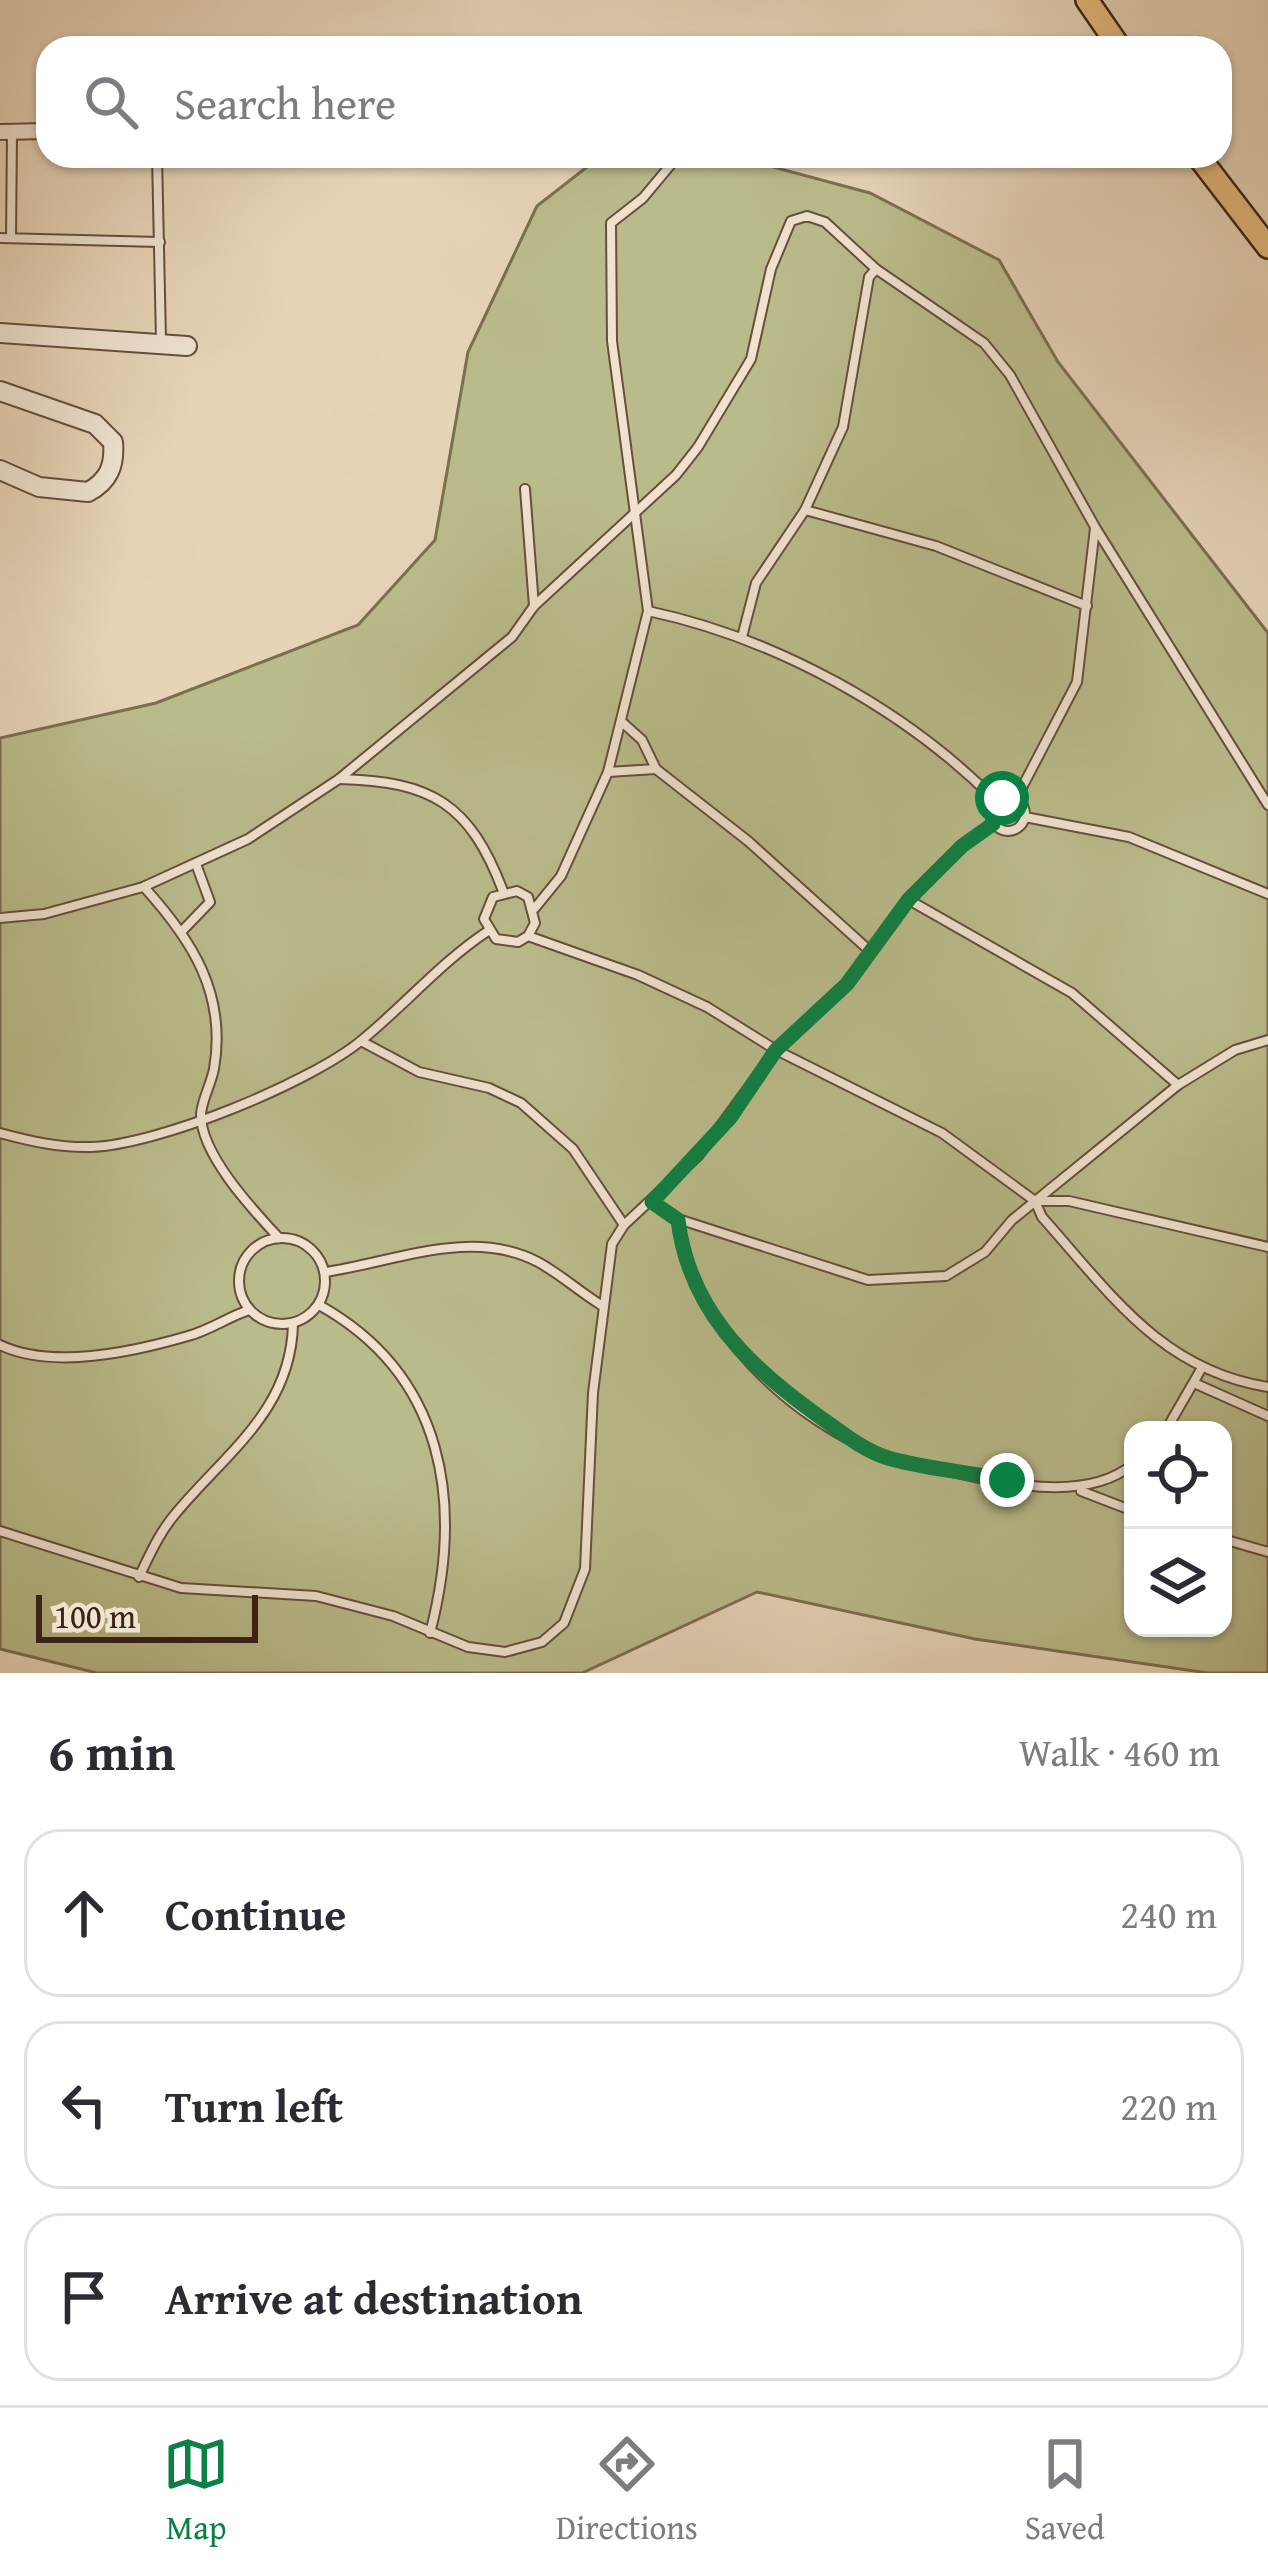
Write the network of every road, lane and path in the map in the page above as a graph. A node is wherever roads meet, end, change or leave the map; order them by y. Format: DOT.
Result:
graph roads {
  1 [pos="1087,0"];
  2 [pos="1112,36"];
  3 [pos="36,131"];
  4 [pos="6,132"];
  5 [pos="157,168"];
  6 [pos="668,168"];
  7 [pos="1207,168"];
  8 [pos="6,238"];
  9 [pos="160,242"];
  10 [pos="1268,247"];
  11 [pos="876,269"];
  12 [pos="0,333"];
  13 [pos="161,345"];
  14 [pos="187,346"];
  15 [pos="0,391"];
  16 [pos="0,470"];
  17 [pos="525,489"];
  18 [pos="805,510"];
  19 [pos="637,513"];
  20 [pos="1095,527"];
  21 [pos="534,606"];
  22 [pos="1087,606"];
  23 [pos="648,610"];
  24 [pos="742,637"];
  25 [pos="623,723"];
  26 [pos="656,769"];
  27 [pos="608,772"];
  28 [pos="339,779"];
  29 [pos="1016,799"];
  30 [pos="996,801"];
  31 [pos="1268,805"];
  32 [pos="1025,817"];
  33 [pos="993,824"];
  34 [pos="196,864"];
  35 [pos="143,887"];
  36 [pos="503,891"];
  37 [pos="1268,894"];
  38 [pos="909,899"];
  39 [pos="535,908"];
  40 [pos="0,918"];
  41 [pos="183,930"];
  42 [pos="488,931"];
  43 [pos="528,936"];
  44 [pos="871,952"];
  45 [pos="1268,1040"];
  46 [pos="361,1041"];
  47 [pos="776,1050"];
  48 [pos="1178,1085"];
  49 [pos="200,1117"];
  50 [pos="0,1133"];
  51 [pos="1035,1201"];
  52 [pos="652,1202"];
  53 [pos="678,1220"];
  54 [pos="624,1225"];
  55 [pos="279,1238"];
  56 [pos="1268,1246"];
  57 [pos="326,1272"];
  58 [pos="319,1305"];
  59 [pos="601,1305"];
  60 [pos="249,1310"];
  61 [pos="293,1324"];
  62 [pos="0,1345"];
  63 [pos="1200,1371"];
  64 [pos="1194,1383"];
  65 [pos="1268,1387"];
  66 [pos="1268,1416"];
  67 [pos="1171,1421"];
  68 [pos="1124,1472"];
  69 [pos="1079,1490"];
  70 [pos="1124,1507"];
  71 [pos="0,1531"];
  72 [pos="1232,1542"];
  73 [pos="1268,1552"];
  74 [pos="139,1577"];
  75 [pos="430,1633"];
  1 -- 2 [label="main road"];
  3 -- 4 [label="street"];
  4 -- 8 [label="lane"];
  5 -- 9 [label="lane"];
  6 -- 19 [label="lane"];
  7 -- 10 [label="main road"];
  8 -- 9 [label="lane"];
  9 -- 13 [label="lane"];
  11 -- 18 [label="lane"];
  11 -- 19 [label="lane"];
  11 -- 20 [label="lane"];
  12 -- 13 [label="street"];
  13 -- 14 [label="street"];
  15 -- 16 [label="street"];
  17 -- 21 [label="lane"];
  18 -- 22 [label="lane"];
  18 -- 24 [label="lane"];
  19 -- 21 [label="lane"];
  19 -- 23 [label="lane"];
  20 -- 22 [label="lane"];
  20 -- 31 [label="lane"];
  21 -- 28 [label="lane"];
  22 -- 29 [label="lane"];
  23 -- 24 [label="lane"];
  23 -- 25 [label="lane"];
  24 -- 30 [label="lane"];
  25 -- 26 [label="lane"];
  25 -- 27 [label="lane"];
  26 -- 27 [label="lane"];
  26 -- 44 [label="lane"];
  27 -- 39 [label="lane"];
  28 -- 34 [label="lane"];
  28 -- 36 [label="lane"];
  29 -- 30 [label="lane"];
  29 -- 32 [label="lane"];
  30 -- 33 [label="lane"];
  32 -- 33 [label="lane"];
  32 -- 37 [label="lane"];
  33 -- 38 [label="lane"];
  34 -- 35 [label="lane"];
  34 -- 41 [label="lane"];
  35 -- 40 [label="lane"];
  35 -- 41 [label="lane"];
  36 -- 39 [label="lane"];
  36 -- 42 [label="lane"];
  38 -- 44 [label="lane"];
  38 -- 48 [label="lane"];
  39 -- 43 [label="lane"];
  41 -- 49 [label="lane"];
  42 -- 43 [label="lane"];
  42 -- 46 [label="lane"];
  43 -- 47 [label="lane"];
  44 -- 47 [label="lane"];
  45 -- 48 [label="lane"];
  46 -- 49 [label="lane"];
  46 -- 54 [label="lane"];
  47 -- 51 [label="lane"];
  47 -- 52 [label="lane"];
  48 -- 51 [label="lane"];
  49 -- 50 [label="lane"];
  49 -- 55 [label="lane"];
  51 -- 53 [label="lane"];
  51 -- 56 [label="lane"];
  51 -- 63 [label="lane"];
  52 -- 53 [label="lane"];
  52 -- 54 [label="lane"];
  53 -- 69 [label="lane"];
  54 -- 59 [label="lane"];
  55 -- 57 [label="lane"];
  55 -- 60 [label="lane"];
  57 -- 58 [label="lane"];
  57 -- 59 [label="lane"];
  58 -- 61 [label="lane"];
  58 -- 75 [label="lane"];
  59 -- 75 [label="lane"];
  60 -- 61 [label="lane"];
  60 -- 62 [label="lane"];
  61 -- 74 [label="lane"];
  63 -- 64 [label="lane"];
  63 -- 65 [label="lane"];
  64 -- 66 [label="lane"];
  64 -- 67 [label="lane"];
  68 -- 69 [label="lane"];
  69 -- 70 [label="lane"];
  71 -- 74 [label="lane"];
  72 -- 73 [label="lane"];
  74 -- 75 [label="lane"];
}
